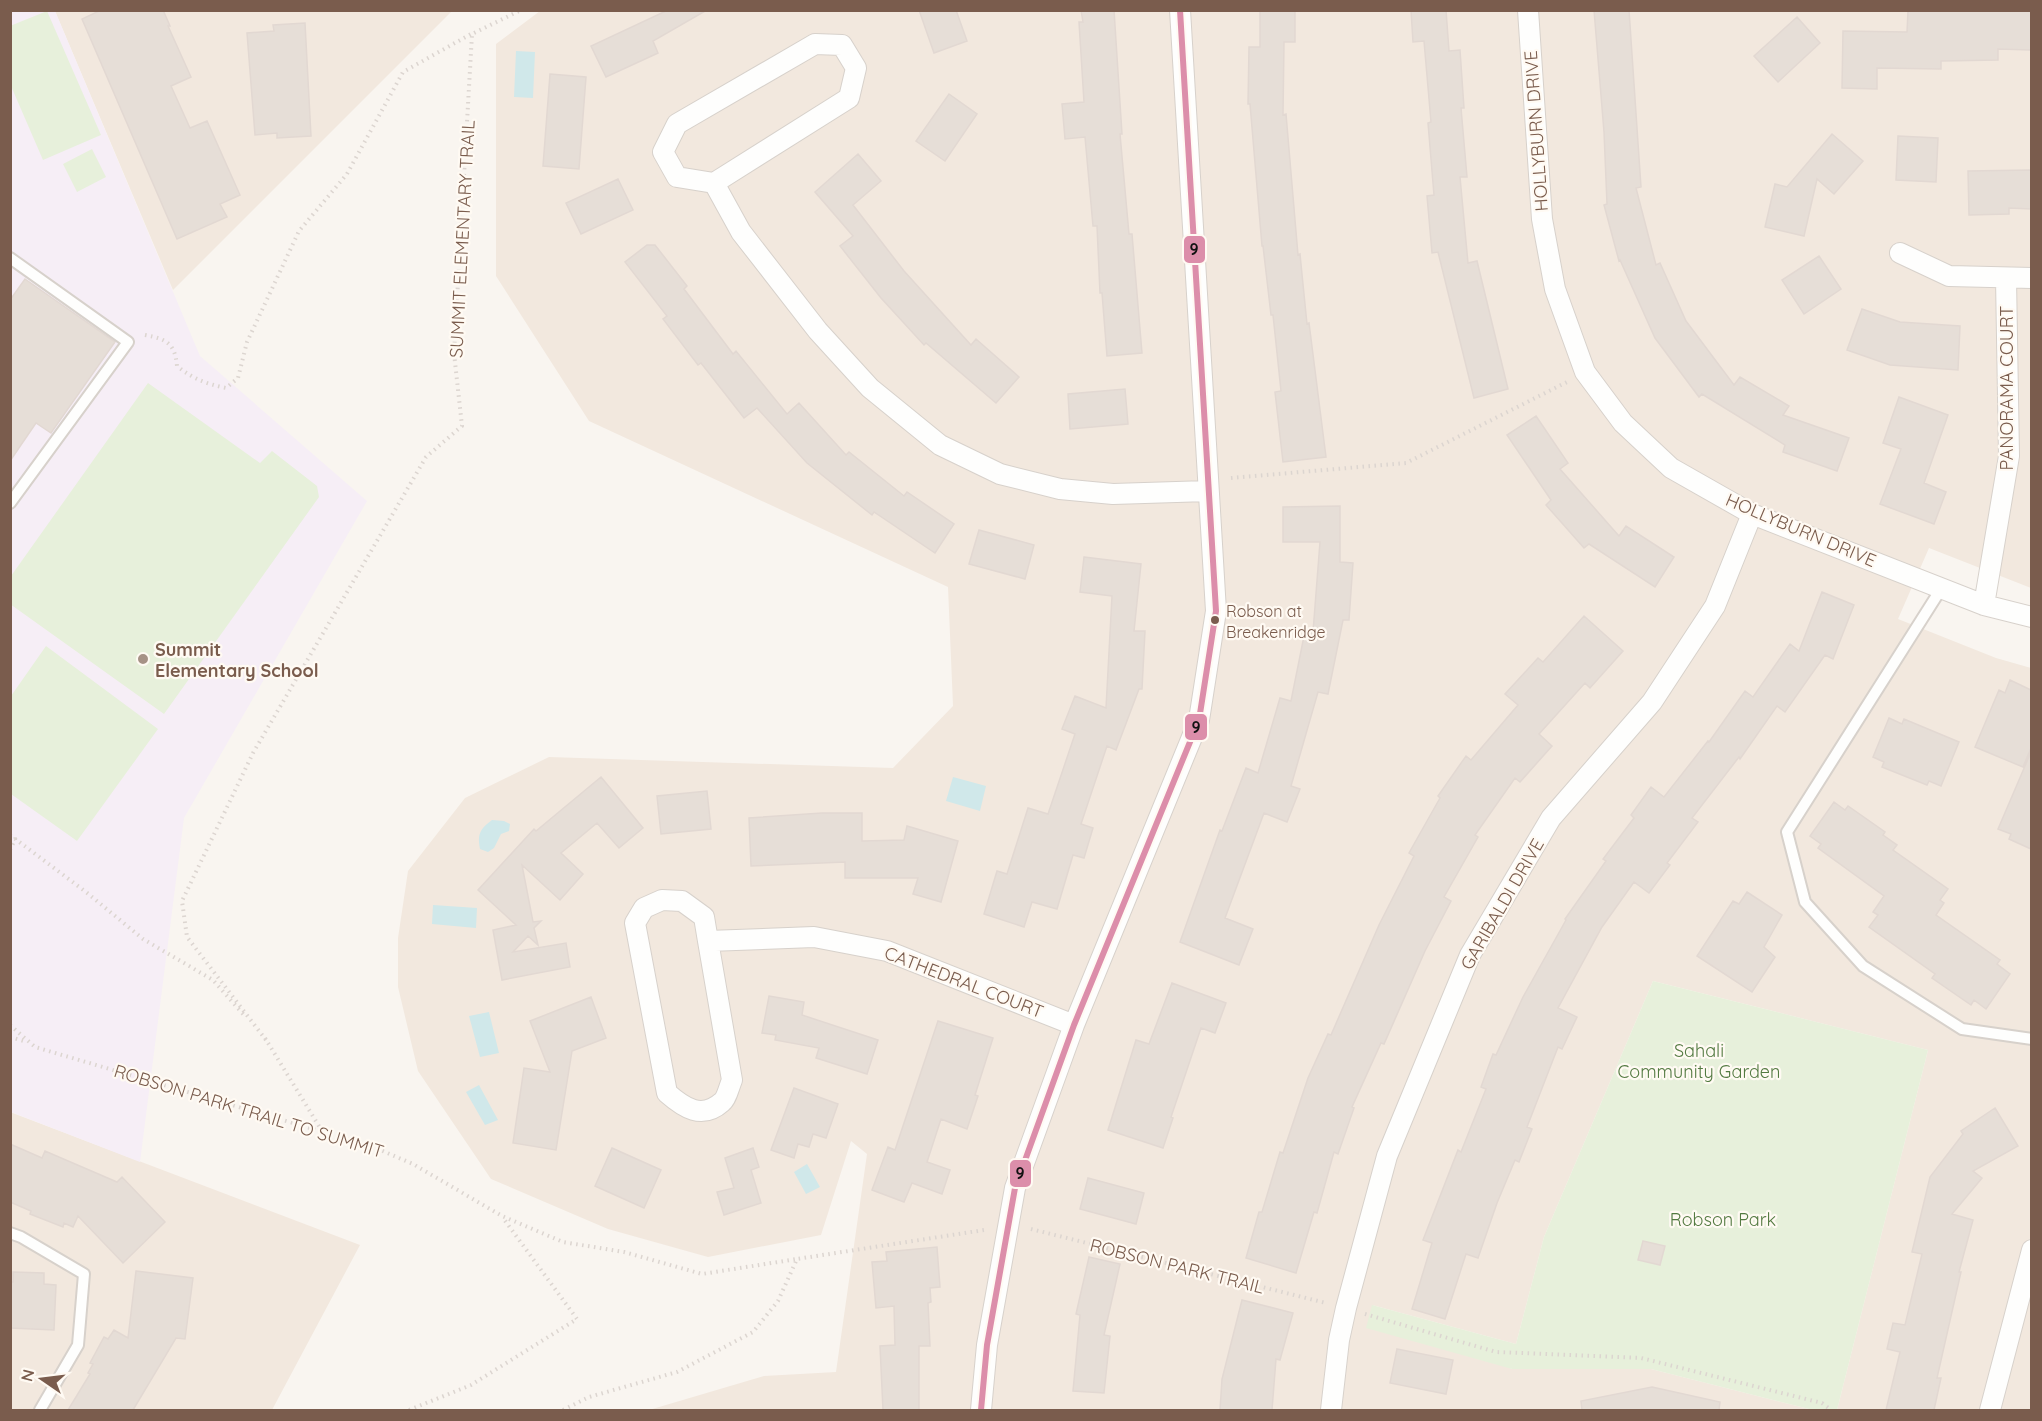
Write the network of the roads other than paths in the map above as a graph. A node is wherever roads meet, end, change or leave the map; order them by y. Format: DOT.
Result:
graph roads {
  1 [pos="1180,10"];
  2 [pos="1528,10"];
  3 [pos="714,183"];
  4 [pos="1900,253"];
  5 [pos="10,258"];
  6 [pos="2006,278"];
  7 [pos="2031,278"];
  8 [pos="1208,491"];
  9 [pos="10,503"];
  10 [pos="1752,514"];
  11 [pos="1941,589"];
  12 [pos="1984,605"];
  13 [pos="2031,617"];
  14 [pos="708,941"];
  15 [pos="1074,1025"];
  16 [pos="2031,1039"];
  17 [pos="10,1233"];
  18 [pos="2031,1250"];
  19 [pos="40,1410"];
  20 [pos="981,1410"];
  21 [pos="1331,1410"];
  22 [pos="1990,1410"];
  1 -- 8 [label="street"];
  2 -- 10 [label="street, HOLLYBURN DRIVE"];
  3 -- 3 [label="street"];
  3 -- 8 [label="street"];
  4 -- 6 [label="street"];
  5 -- 9 [label="lane"];
  6 -- 7 [label="street"];
  6 -- 12 [label="street, PANORAMA COURT"];
  8 -- 15 [label="street"];
  10 -- 11 [label="street, HOLLYBURN DRIVE"];
  10 -- 21 [label="street, GARIBALDI DRIVE"];
  11 -- 12 [label="street, HOLLYBURN DRIVE"];
  11 -- 16 [label="lane"];
  12 -- 13 [label="street, HOLLYBURN DRIVE"];
  14 -- 14 [label="street"];
  14 -- 15 [label="street, CATHEDRAL COURT"];
  15 -- 20 [label="street"];
  17 -- 19 [label="lane"];
  18 -- 22 [label="street"];
}
